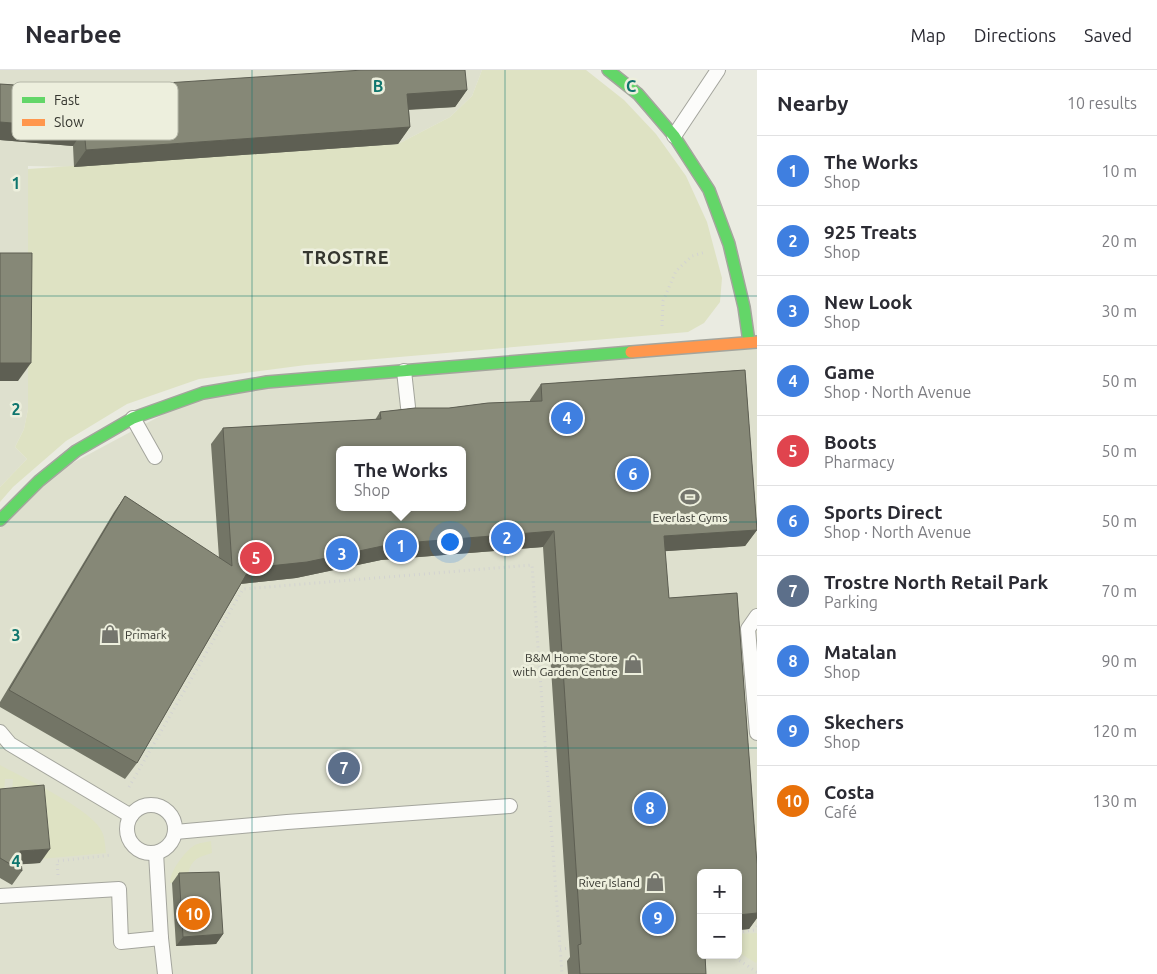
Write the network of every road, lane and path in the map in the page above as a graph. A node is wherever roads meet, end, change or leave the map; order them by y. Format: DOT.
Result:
graph roads {
  1 [pos="608,70"];
  2 [pos="718,70"];
  3 [pos="674,136"];
  4 [pos="710,250"];
  5 [pos="662,326"];
  6 [pos="753,342"];
  7 [pos="404,371"];
  8 [pos="408,407"];
  9 [pos="133,418"];
  10 [pos="155,457"];
  11 [pos="4,516"];
  12 [pos="757,616"];
  13 [pos="0,732"];
  14 [pos="757,733"];
  15 [pos="5,743"];
  16 [pos="129,787"];
  17 [pos="510,806"];
  18 [pos="131,816"];
  19 [pos="175,832"];
  20 [pos="156,853"];
  21 [pos="112,855"];
  22 [pos="60,893"];
  23 [pos="0,896"];
  24 [pos="757,926"];
  25 [pos="742,932"];
  26 [pos="161,938"];
  27 [pos="579,947"];
  28 [pos="560,949"];
  29 [pos="737,959"];
  30 [pos="757,972"];
  31 [pos="165,974"];
  32 [pos="562,974"];
  1 -- 3 [label="street"];
  2 -- 3 [label="lane"];
  3 -- 6 [label="street"];
  4 -- 5 [label="path"];
  6 -- 7 [label="street"];
  7 -- 8 [label="lane"];
  7 -- 9 [label="street"];
  9 -- 10 [label="lane"];
  9 -- 11 [label="street"];
  12 -- 14 [label="lane"];
  13 -- 15 [label="lane"];
  15 -- 18 [label="lane"];
  16 -- 28 [label="path"];
  17 -- 19 [label="lane"];
  18 -- 19 [label="lane"];
  18 -- 20 [label="lane"];
  19 -- 20 [label="lane"];
  20 -- 26 [label="lane"];
  21 -- 22 [label="path"];
  22 -- 23 [label="lane"];
  22 -- 26 [label="lane"];
  24 -- 25 [label="path"];
  26 -- 31 [label="lane"];
  27 -- 28 [label="path"];
  28 -- 32 [label="path"];
  29 -- 30 [label="path"];
}
